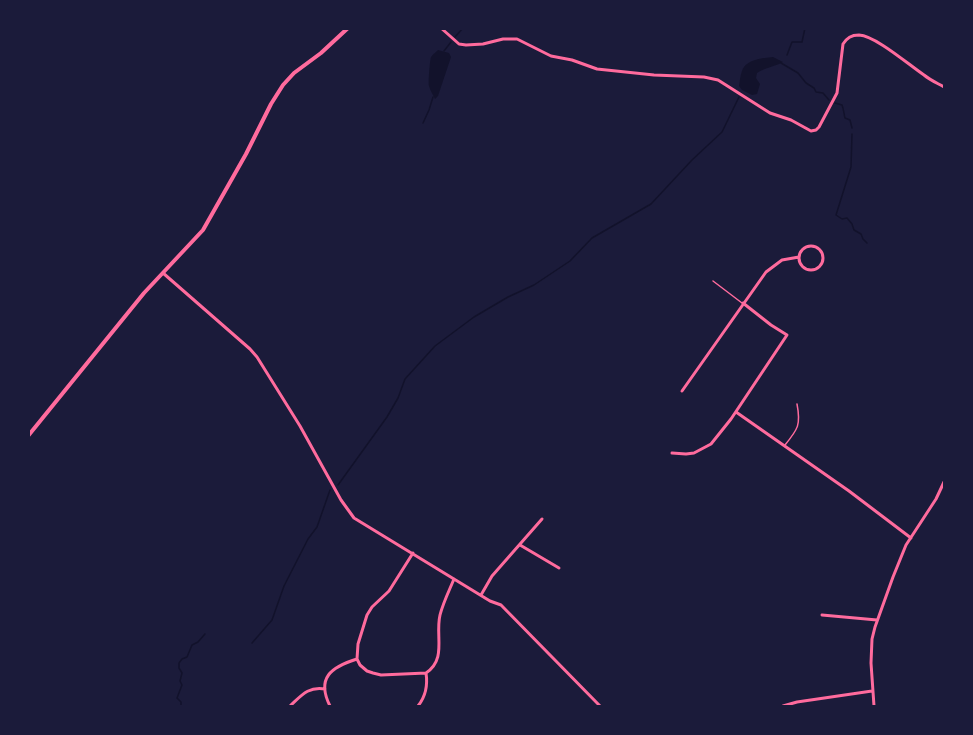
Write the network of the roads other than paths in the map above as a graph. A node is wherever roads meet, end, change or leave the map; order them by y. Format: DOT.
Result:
graph roads {
  1 [pos="348,28"];
  2 [pos="441,28"];
  3 [pos="945,87"];
  4 [pos="799,257"];
  5 [pos="163,273"];
  6 [pos="713,281"];
  7 [pos="743,303"];
  8 [pos="682,391"];
  9 [pos="797,404"];
  10 [pos="736,412"];
  11 [pos="28,436"];
  12 [pos="784,446"];
  13 [pos="672,453"];
  14 [pos="945,482"];
  15 [pos="542,519"];
  16 [pos="911,538"];
  17 [pos="520,545"];
  18 [pos="413,553"];
  19 [pos="559,568"];
  20 [pos="454,579"];
  21 [pos="481,595"];
  22 [pos="822,615"];
  23 [pos="877,620"];
  24 [pos="357,659"];
  25 [pos="426,673"];
  26 [pos="324,689"];
  27 [pos="872,691"];
  28 [pos="290,706"];
  29 [pos="330,706"];
  30 [pos="418,706"];
  31 [pos="600,706"];
  32 [pos="783,706"];
  33 [pos="874,706"];
  1 -- 5 [label="street"];
  2 -- 3 [label="street"];
  4 -- 4 [label="street"];
  4 -- 7 [label="street"];
  5 -- 11 [label="street"];
  5 -- 18 [label="street"];
  6 -- 7 [label="lane"];
  7 -- 8 [label="street"];
  7 -- 10 [label="street"];
  9 -- 12 [label="lane"];
  10 -- 12 [label="street"];
  10 -- 13 [label="street"];
  12 -- 16 [label="street"];
  14 -- 16 [label="street"];
  15 -- 17 [label="street"];
  16 -- 23 [label="street"];
  17 -- 19 [label="street"];
  17 -- 21 [label="street"];
  18 -- 20 [label="street"];
  18 -- 24 [label="street"];
  20 -- 21 [label="street"];
  20 -- 25 [label="street"];
  21 -- 31 [label="street"];
  22 -- 23 [label="street"];
  23 -- 27 [label="street"];
  24 -- 25 [label="street"];
  24 -- 26 [label="street"];
  25 -- 30 [label="street"];
  26 -- 28 [label="street"];
  26 -- 29 [label="street"];
  27 -- 32 [label="street"];
  27 -- 33 [label="street"];
}
